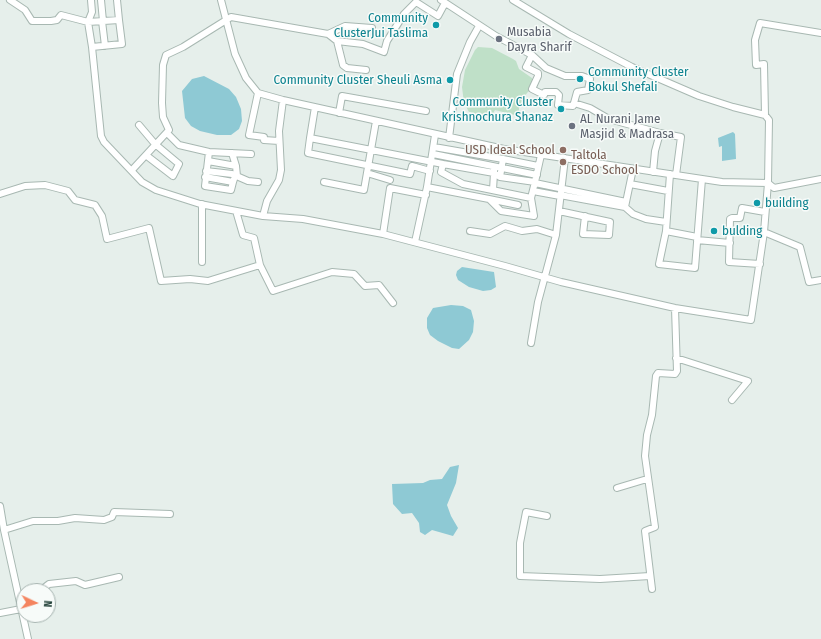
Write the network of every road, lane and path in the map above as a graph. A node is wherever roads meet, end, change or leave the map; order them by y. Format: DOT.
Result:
graph roads {
  1 [pos="10,0"];
  2 [pos="91,0"];
  3 [pos="101,0"];
  4 [pos="117,0"];
  5 [pos="221,0"];
  6 [pos="513,0"];
  7 [pos="413,2"];
  8 [pos="443,2"];
  9 [pos="119,20"];
  10 [pos="226,20"];
  11 [pos="103,21"];
  12 [pos="88,22"];
  13 [pos="479,26"];
  14 [pos="372,28"];
  15 [pos="821,33"];
  16 [pos="328,34"];
  17 [pos="337,41"];
  18 [pos="105,46"];
  19 [pos="92,47"];
  20 [pos="532,55"];
  21 [pos="366,70"];
  22 [pos="258,93"];
  23 [pos="283,100"];
  24 [pos="574,103"];
  25 [pos="315,107"];
  26 [pos="426,111"];
  27 [pos="339,112"];
  28 [pos="765,115"];
  29 [pos="376,121"];
  30 [pos="139,126"];
  31 [pos="167,133"];
  32 [pos="660,133"];
  33 [pos="435,135"];
  34 [pos="310,138"];
  35 [pos="449,138"];
  36 [pos="279,141"];
  37 [pos="156,144"];
  38 [pos="434,147"];
  39 [pos="370,149"];
  40 [pos="209,152"];
  41 [pos="232,153"];
  42 [pos="251,154"];
  43 [pos="540,155"];
  44 [pos="147,156"];
  45 [pos="433,158"];
  46 [pos="565,158"];
  47 [pos="503,159"];
  48 [pos="208,161"];
  49 [pos="443,164"];
  50 [pos="236,166"];
  51 [pos="367,166"];
  52 [pos="538,166"];
  53 [pos="633,169"];
  54 [pos="132,170"];
  55 [pos="430,170"];
  56 [pos="497,172"];
  57 [pos="653,172"];
  58 [pos="367,173"];
  59 [pos="206,174"];
  60 [pos="673,175"];
  61 [pos="235,178"];
  62 [pos="702,179"];
  63 [pos="821,179"];
  64 [pos="390,180"];
  65 [pos="536,180"];
  66 [pos="258,182"];
  67 [pos="324,182"];
  68 [pos="768,183"];
  69 [pos="630,184"];
  70 [pos="427,187"];
  71 [pos="561,187"];
  72 [pos="493,190"];
  73 [pos="533,191"];
  74 [pos="668,191"];
  75 [pos="0,194"];
  76 [pos="426,195"];
  77 [pos="560,196"];
  78 [pos="531,198"];
  79 [pos="489,199"];
  80 [pos="202,204"];
  81 [pos="626,204"];
  82 [pos="518,205"];
  83 [pos="236,211"];
  84 [pos="559,211"];
  85 [pos="765,212"];
  86 [pos="263,216"];
  87 [pos="585,216"];
  88 [pos="666,222"];
  89 [pos="470,231"];
  90 [pos="666,231"];
  91 [pos="764,232"];
  92 [pos="383,234"];
  93 [pos="556,235"];
  94 [pos="697,239"];
  95 [pos="415,242"];
  96 [pos="730,243"];
  97 [pos="202,262"];
  98 [pos="760,264"];
  99 [pos="260,265"];
  100 [pos="544,278"];
  101 [pos="821,280"];
  102 [pos="393,303"];
  103 [pos="676,308"];
  104 [pos="531,343"];
  105 [pos="676,358"];
  106 [pos="732,400"];
  107 [pos="646,479"];
  108 [pos="617,488"];
  109 [pos="0,506"];
  110 [pos="170,514"];
  111 [pos="547,516"];
  112 [pos="4,530"];
  113 [pos="650,576"];
  114 [pos="119,577"];
  115 [pos="16,583"];
  116 [pos="56,583"];
  117 [pos="652,590"];
  118 [pos="16,609"];
  119 [pos="0,613"];
  120 [pos="25,623"];
  121 [pos="28,639"];
  1 -- 12 [label="street"];
  2 -- 12 [label="street"];
  3 -- 11 [label="street"];
  4 -- 9 [label="street"];
  5 -- 10 [label="street"];
  6 -- 28 [label="street"];
  7 -- 8 [label="street"];
  7 -- 17 [label="street"];
  8 -- 13 [label="street"];
  9 -- 11 [label="street"];
  9 -- 18 [label="street"];
  10 -- 16 [label="street"];
  10 -- 22 [label="street"];
  10 -- 31 [label="street"];
  11 -- 12 [label="street"];
  11 -- 18 [label="street"];
  12 -- 19 [label="street"];
  13 -- 20 [label="street"];
  13 -- 35 [label="street"];
  14 -- 16 [label="street"];
  15 -- 28 [label="street"];
  16 -- 17 [label="street"];
  17 -- 21 [label="street"];
  18 -- 19 [label="street"];
  19 -- 54 [label="street"];
  20 -- 24 [label="street"];
  20 -- 24 [label="street"];
  22 -- 23 [label="street"];
  22 -- 36 [label="street"];
  23 -- 25 [label="street"];
  23 -- 36 [label="street"];
  24 -- 32 [label="street"];
  25 -- 27 [label="street"];
  25 -- 34 [label="street"];
  26 -- 27 [label="street"];
  27 -- 29 [label="street"];
  28 -- 68 [label="street"];
  29 -- 33 [label="street"];
  29 -- 39 [label="street"];
  30 -- 37 [label="street"];
  31 -- 37 [label="street"];
  31 -- 40 [label="street"];
  32 -- 57 [label="street"];
  32 -- 60 [label="street"];
  33 -- 35 [label="street"];
  33 -- 38 [label="street"];
  34 -- 39 [label="street"];
  34 -- 51 [label="street"];
  35 -- 43 [label="street"];
  36 -- 86 [label="street"];
  37 -- 44 [label="street"];
  37 -- 44 [label="street"];
  38 -- 45 [label="street"];
  38 -- 47 [label="street"];
  39 -- 45 [label="street"];
  39 -- 51 [label="street"];
  40 -- 41 [label="street"];
  40 -- 48 [label="street"];
  41 -- 42 [label="street"];
  41 -- 50 [label="street"];
  43 -- 46 [label="street"];
  43 -- 52 [label="street"];
  44 -- 54 [label="street"];
  45 -- 49 [label="street"];
  45 -- 55 [label="street"];
  45 -- 56 [label="street"];
  46 -- 53 [label="street"];
  46 -- 71 [label="street"];
  47 -- 52 [label="street"];
  47 -- 56 [label="street"];
  48 -- 50 [label="street"];
  48 -- 59 [label="street"];
  49 -- 56 [label="street"];
  49 -- 72 [label="street"];
  50 -- 61 [label="street"];
  51 -- 55 [label="street"];
  51 -- 58 [label="street"];
  52 -- 65 [label="street"];
  53 -- 57 [label="street"];
  53 -- 69 [label="street"];
  54 -- 80 [label="street"];
  55 -- 70 [label="street"];
  56 -- 65 [label="street"];
  56 -- 72 [label="street"];
  57 -- 60 [label="street"];
  58 -- 64 [label="street"];
  58 -- 67 [label="street"];
  59 -- 61 [label="street"];
  59 -- 61 [label="street"];
  60 -- 62 [label="street"];
  60 -- 74 [label="street"];
  61 -- 66 [label="street"];
  62 -- 68 [label="street"];
  62 -- 94 [label="street"];
  63 -- 68 [label="street"];
  65 -- 71 [label="street"];
  65 -- 73 [label="street"];
  68 -- 85 [label="street"];
  69 -- 74 [label="street"];
  69 -- 81 [label="street"];
  70 -- 76 [label="street"];
  70 -- 79 [label="street"];
  71 -- 77 [label="street"];
  71 -- 81 [label="street"];
  72 -- 78 [label="street"];
  73 -- 77 [label="street"];
  73 -- 78 [label="street"];
  74 -- 88 [label="street"];
  75 -- 99 [label="street"];
  76 -- 92 [label="street"];
  76 -- 95 [label="street"];
  77 -- 81 [label="street"];
  77 -- 84 [label="street"];
  78 -- 79 [label="street"];
  79 -- 82 [label="street"];
  80 -- 83 [label="street"];
  80 -- 97 [label="street"];
  81 -- 88 [label="street"];
  83 -- 86 [label="street"];
  83 -- 99 [label="street"];
  84 -- 87 [label="street"];
  84 -- 93 [label="street"];
  85 -- 91 [label="street"];
  85 -- 96 [label="street"];
  86 -- 92 [label="street"];
  87 -- 87 [label="street"];
  88 -- 90 [label="street"];
  89 -- 93 [label="street"];
  90 -- 94 [label="street"];
  90 -- 94 [label="street"];
  91 -- 98 [label="street"];
  91 -- 101 [label="street"];
  92 -- 95 [label="street"];
  93 -- 100 [label="street"];
  94 -- 96 [label="street"];
  95 -- 100 [label="street"];
  96 -- 98 [label="street"];
  98 -- 103 [label="street"];
  99 -- 102 [label="street"];
  100 -- 103 [label="street"];
  100 -- 104 [label="street"];
  103 -- 105 [label="street"];
  105 -- 106 [label="street"];
  105 -- 107 [label="street"];
  107 -- 108 [label="street"];
  107 -- 113 [label="street"];
  109 -- 112 [label="street"];
  110 -- 112 [label="street"];
  111 -- 113 [label="street"];
  112 -- 115 [label="street"];
  113 -- 117 [label="street"];
  114 -- 116 [label="street"];
  118 -- 119 [label="street"];
  120 -- 121 [label="street"];
}
